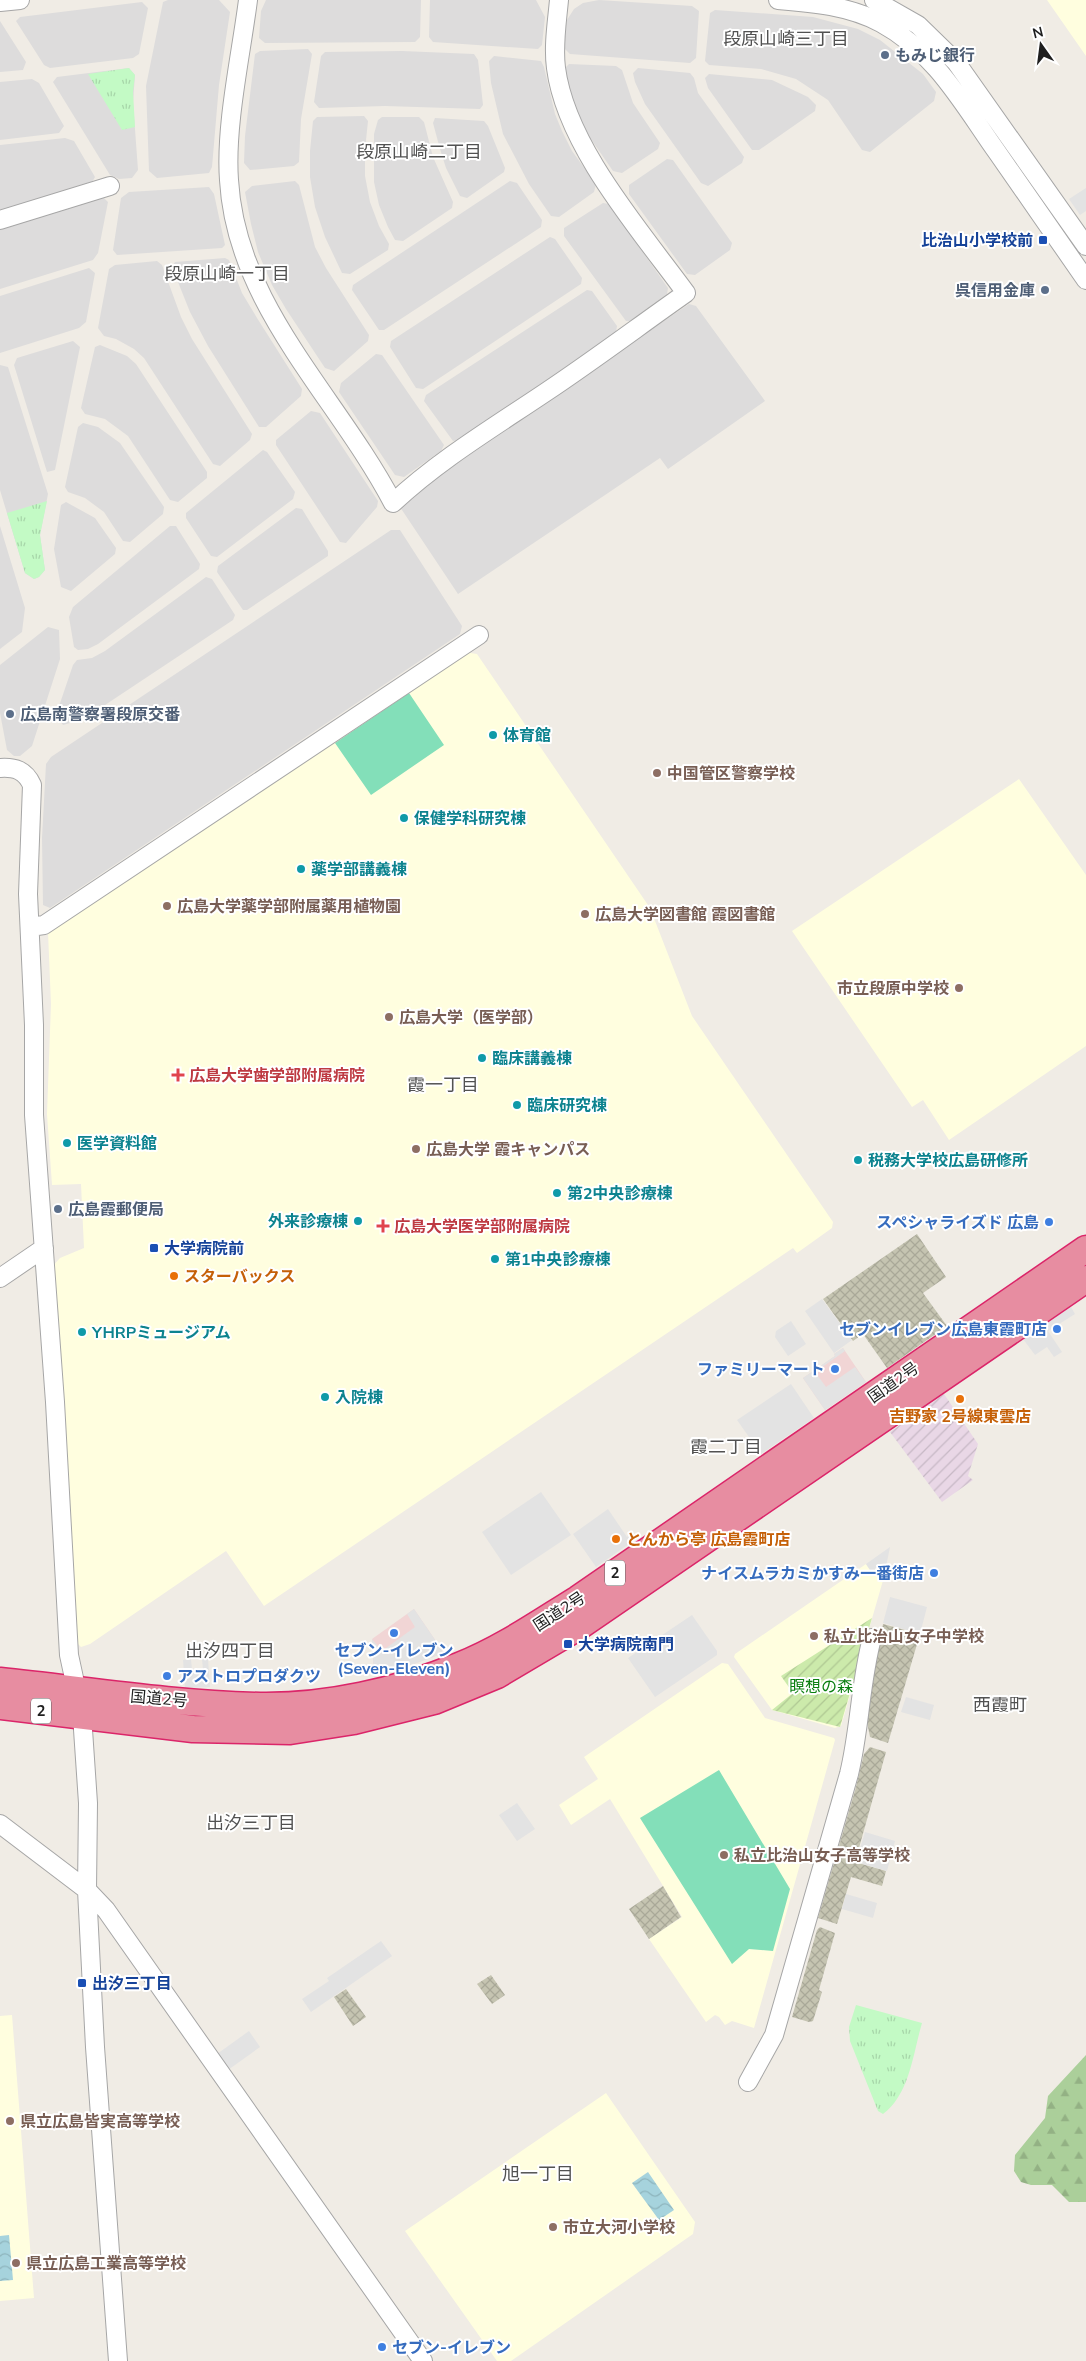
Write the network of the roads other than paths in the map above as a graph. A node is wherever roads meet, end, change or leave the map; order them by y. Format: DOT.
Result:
graph roads {
  1 [pos="20,0"];
  2 [pos="248,0"];
  3 [pos="560,0"];
  4 [pos="778,0"];
  5 [pos="872,0"];
  6 [pos="0,2"];
  7 [pos="856,6"];
  8 [pos="110,186"];
  9 [pos="0,220"];
  10 [pos="1086,246"];
  11 [pos="1086,280"];
  12 [pos="479,635"];
  13 [pos="0,768"];
  14 [pos="30,927"];
  15 [pos="44,1248"];
  16 [pos="1086,1249"];
  17 [pos="0,1278"];
  18 [pos="1086,1279"];
  19 [pos="872,1638"];
  20 [pos="0,1681"];
  21 [pos="76,1690"];
  22 [pos="0,1706"];
  23 [pos="82,1715"];
  24 [pos="0,1824"];
  25 [pos="87,1890"];
  26 [pos="748,2082"];
  27 [pos="118,2361"];
  28 [pos="423,2361"];
  1 -- 6 [label="street"];
  2 -- 3 [label="street"];
  4 -- 7 [label="street"];
  5 -- 7 [label="street"];
  5 -- 10 [label="street"];
  7 -- 11 [label="street"];
  8 -- 9 [label="street"];
  12 -- 14 [label="street"];
  13 -- 14 [label="street"];
  14 -- 15 [label="street"];
  15 -- 17 [label="street"];
  15 -- 21 [label="street"];
  16 -- 21 [label="highway, 国道2号 / 2"];
  18 -- 23 [label="highway, 国道2号 / 2"];
  19 -- 26 [label="street"];
  20 -- 21 [label="highway, 国道2号 / 2"];
  21 -- 23 [label="street"];
  22 -- 23 [label="highway, 国道2号 / 2"];
  23 -- 25 [label="street"];
  24 -- 25 [label="street"];
  25 -- 27 [label="street"];
  25 -- 28 [label="street"];
}
